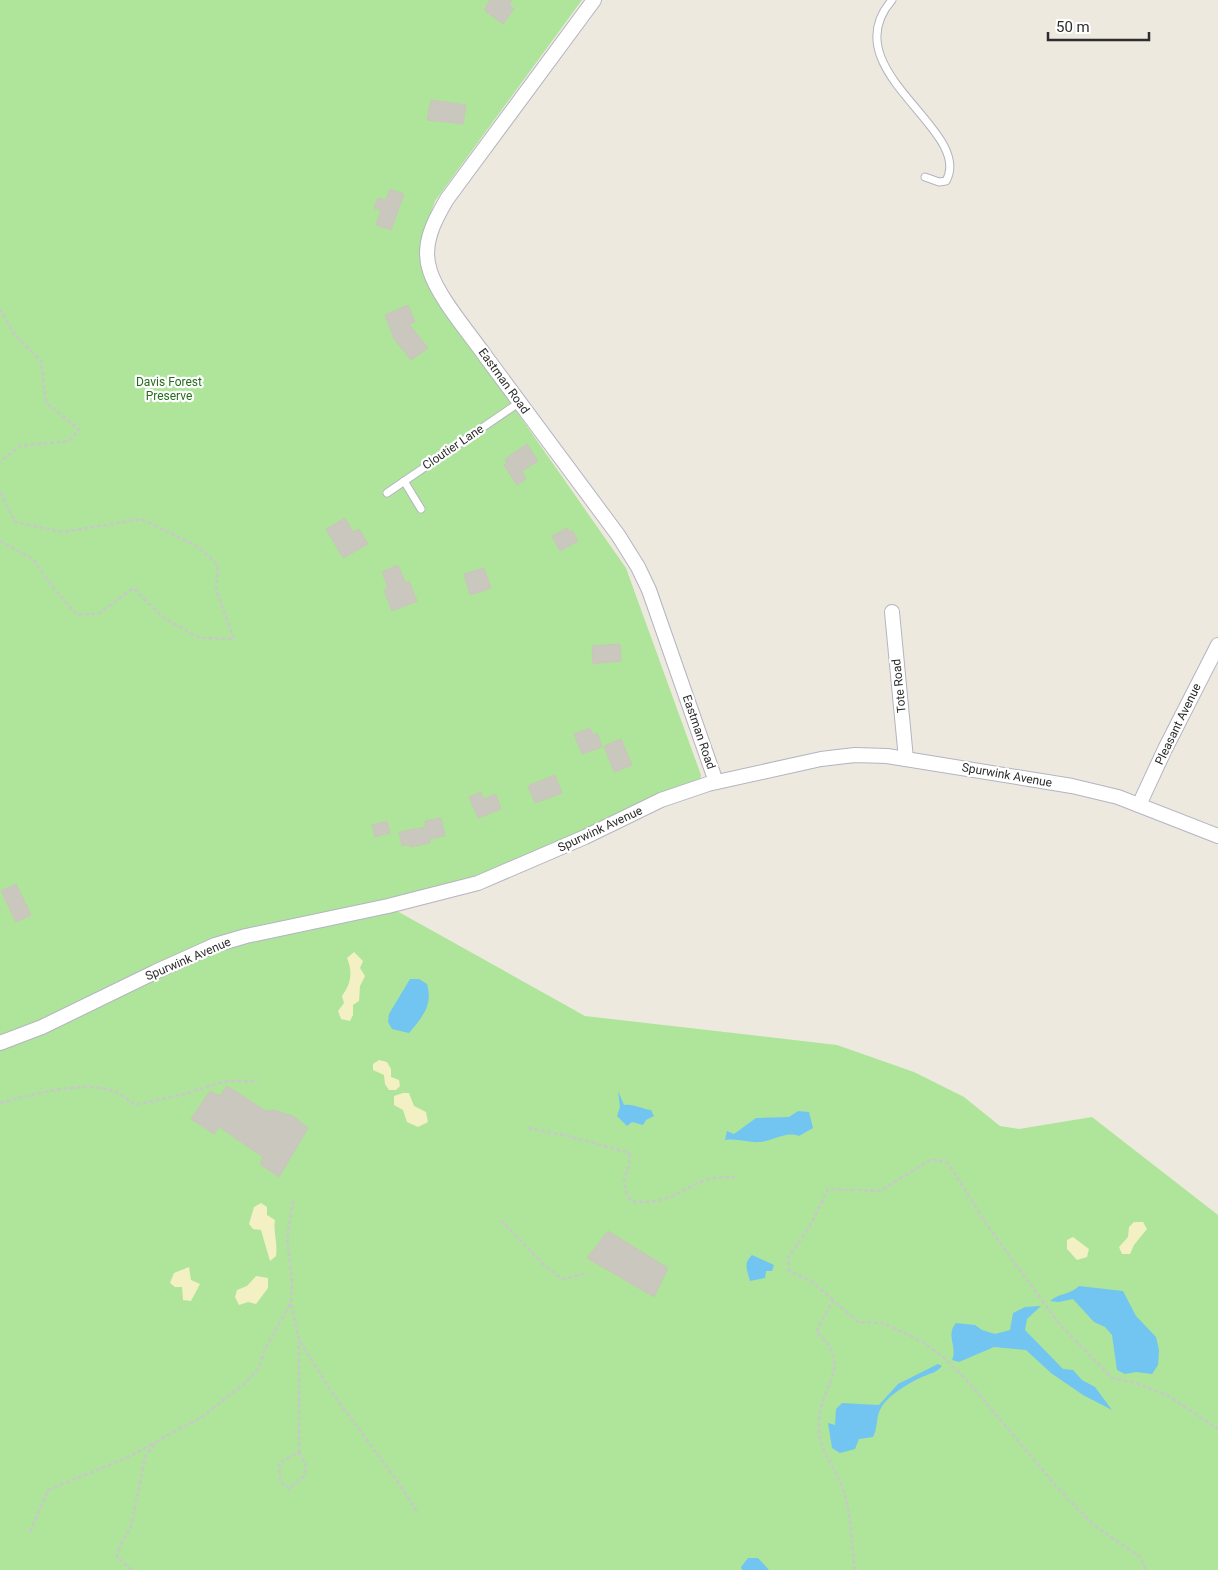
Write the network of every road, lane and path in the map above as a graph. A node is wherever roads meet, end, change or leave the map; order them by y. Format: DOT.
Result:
graph roads {
  1 [pos="594,0"];
  2 [pos="892,0"];
  3 [pos="925,177"];
  4 [pos="0,309"];
  5 [pos="520,402"];
  6 [pos="0,462"];
  7 [pos="404,481"];
  8 [pos="0,492"];
  9 [pos="388,493"];
  10 [pos="421,509"];
  11 [pos="0,541"];
  12 [pos="892,612"];
  13 [pos="1218,644"];
  14 [pos="906,759"];
  15 [pos="716,782"];
  16 [pos="1139,805"];
  17 [pos="1218,836"];
  18 [pos="0,1043"];
  19 [pos="258,1081"];
  20 [pos="0,1103"];
  21 [pos="528,1128"];
  22 [pos="735,1177"];
  23 [pos="293,1201"];
  24 [pos="501,1220"];
  25 [pos="584,1274"];
  26 [pos="833,1300"];
  27 [pos="291,1303"];
  28 [pos="299,1340"];
  29 [pos="1218,1429"];
  30 [pos="157,1441"];
  31 [pos="298,1452"];
  32 [pos="416,1512"];
  33 [pos="30,1532"];
  34 [pos="132,1570"];
  35 [pos="855,1570"];
  36 [pos="1146,1570"];
  1 -- 5 [label="street, Eastman Road"];
  2 -- 3 [label="lane"];
  4 -- 6 [label="path"];
  5 -- 7 [label="lane, Cloutier Lane"];
  5 -- 15 [label="street, Eastman Road"];
  7 -- 9 [label="lane, Cloutier Lane"];
  7 -- 10 [label="lane"];
  8 -- 11 [label="path"];
  12 -- 14 [label="street, Tote Road"];
  13 -- 16 [label="street, Pleasant Avenue"];
  14 -- 15 [label="street, Spurwink Avenue"];
  14 -- 16 [label="street, Spurwink Avenue"];
  15 -- 18 [label="street, Spurwink Avenue"];
  16 -- 17 [label="street, Spurwink Avenue"];
  19 -- 20 [label="path"];
  21 -- 22 [label="path"];
  23 -- 27 [label="path"];
  24 -- 25 [label="path"];
  26 -- 29 [label="path"];
  26 -- 35 [label="path"];
  26 -- 36 [label="path"];
  27 -- 28 [label="path"];
  27 -- 30 [label="path"];
  28 -- 31 [label="path"];
  28 -- 32 [label="path"];
  30 -- 33 [label="path"];
  30 -- 34 [label="path"];
  31 -- 31 [label="path"];
}
